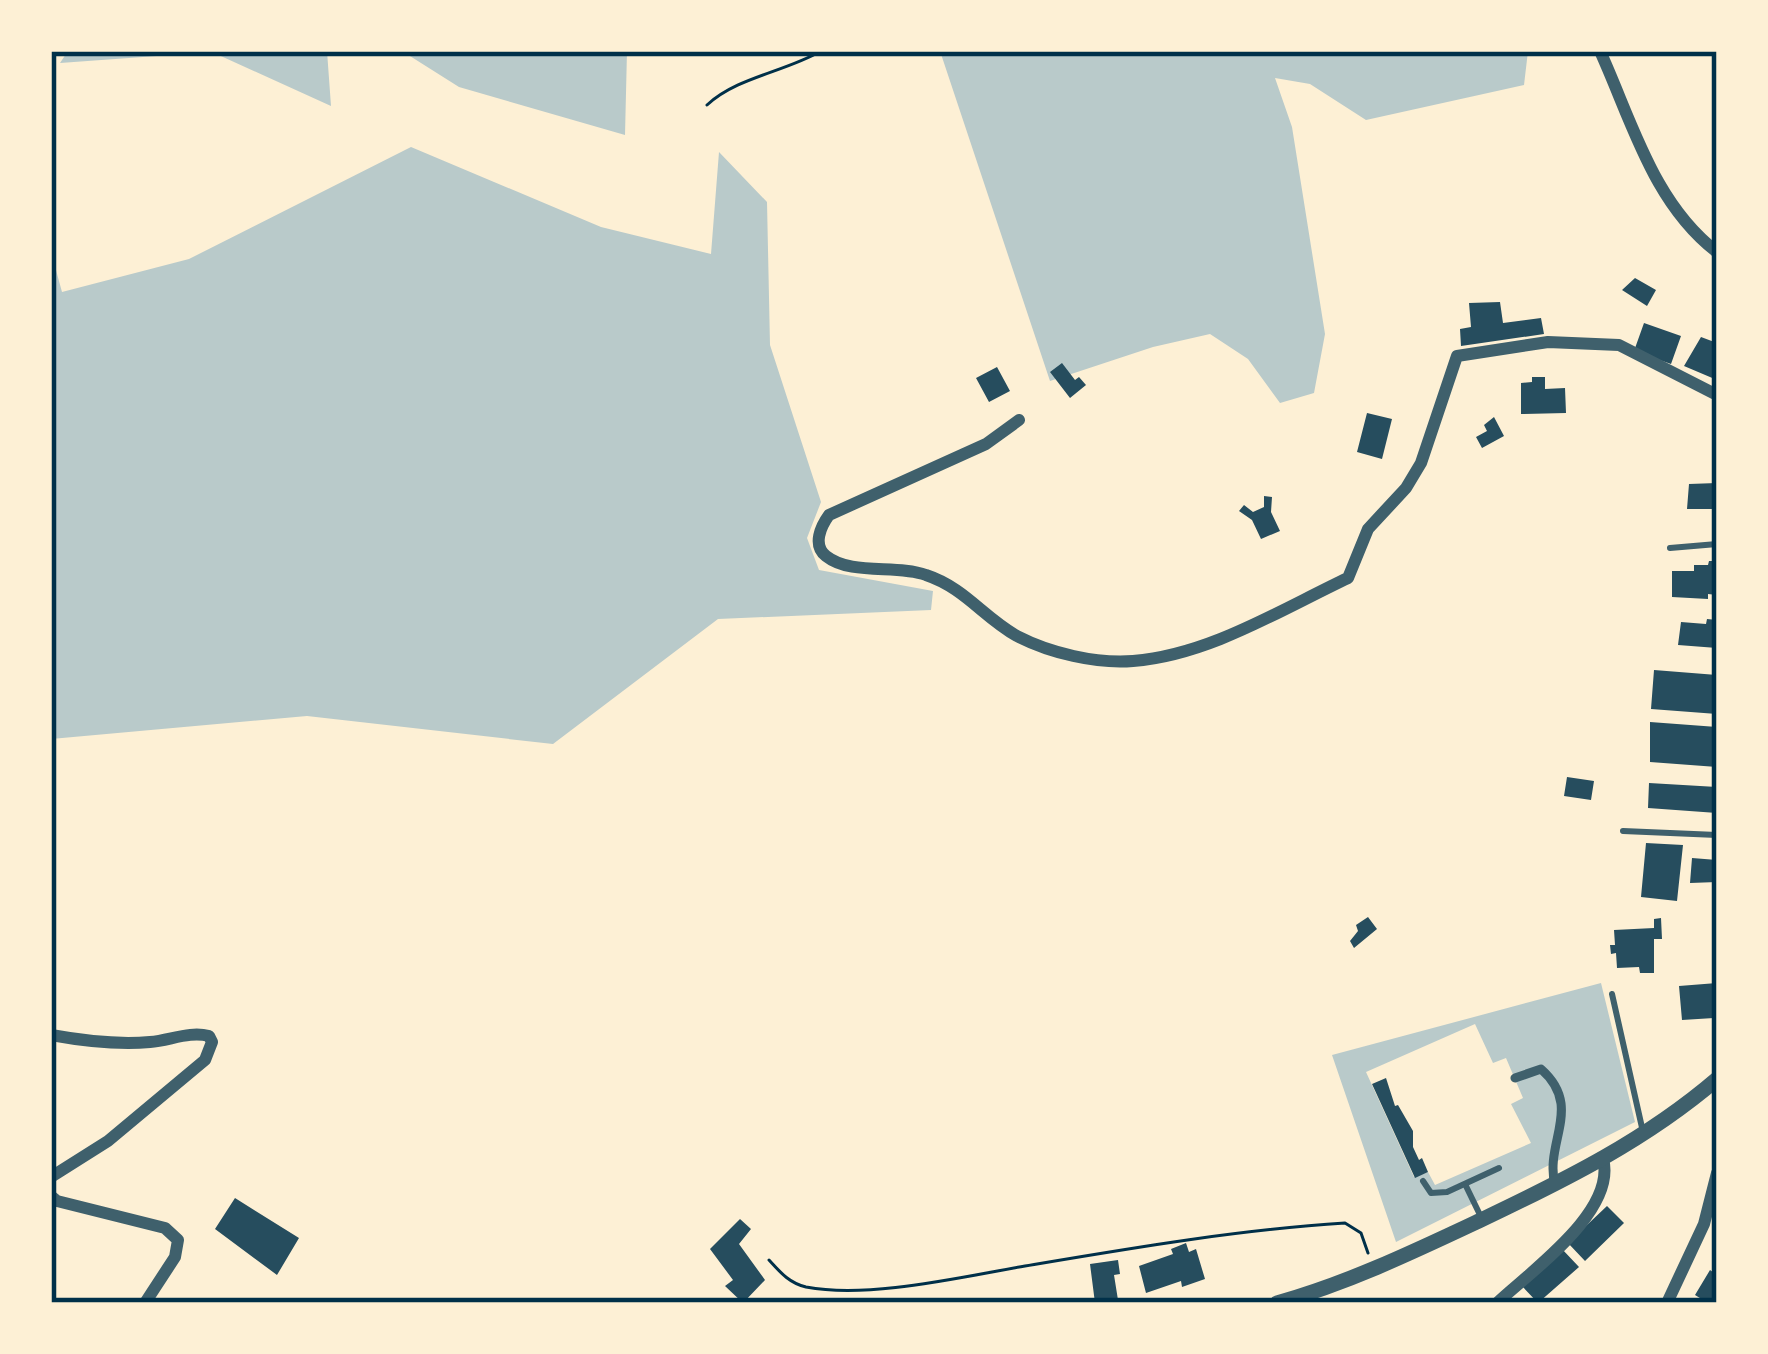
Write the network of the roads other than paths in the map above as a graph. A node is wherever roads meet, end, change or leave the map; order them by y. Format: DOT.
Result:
graph roads {
  1 [pos="1600,51"];
  2 [pos="1717,252"];
  3 [pos="1717,395"];
  4 [pos="1019,420"];
  5 [pos="1717,544"];
  6 [pos="1670,548"];
  7 [pos="1623,831"];
  8 [pos="1717,835"];
  9 [pos="1612,994"];
  10 [pos="51,1035"];
  11 [pos="1515,1078"];
  12 [pos="1715,1084"];
  13 [pos="1644,1136"];
  14 [pos="1603,1159"];
  15 [pos="1499,1168"];
  16 [pos="1717,1173"];
  17 [pos="51,1177"];
  18 [pos="1423,1181"];
  19 [pos="1465,1184"];
  20 [pos="1555,1184"];
  21 [pos="51,1196"];
  22 [pos="1482,1220"];
  23 [pos="1710,1226"];
  24 [pos="145,1303"];
  25 [pos="1276,1303"];
  26 [pos="1496,1303"];
  27 [pos="1666,1303"];
  1 -- 2 [label="street"];
  3 -- 4 [label="street"];
  5 -- 6 [label="lane"];
  7 -- 8 [label="lane"];
  9 -- 13 [label="lane"];
  10 -- 17 [label="street"];
  11 -- 20 [label="street"];
  12 -- 13 [label="street"];
  13 -- 14 [label="street"];
  14 -- 20 [label="street"];
  14 -- 26 [label="street"];
  15 -- 19 [label="lane"];
  16 -- 23 [label="street"];
  18 -- 19 [label="lane"];
  19 -- 22 [label="lane"];
  20 -- 22 [label="street"];
  21 -- 24 [label="street"];
  22 -- 25 [label="street"];
  23 -- 27 [label="street"];
}
